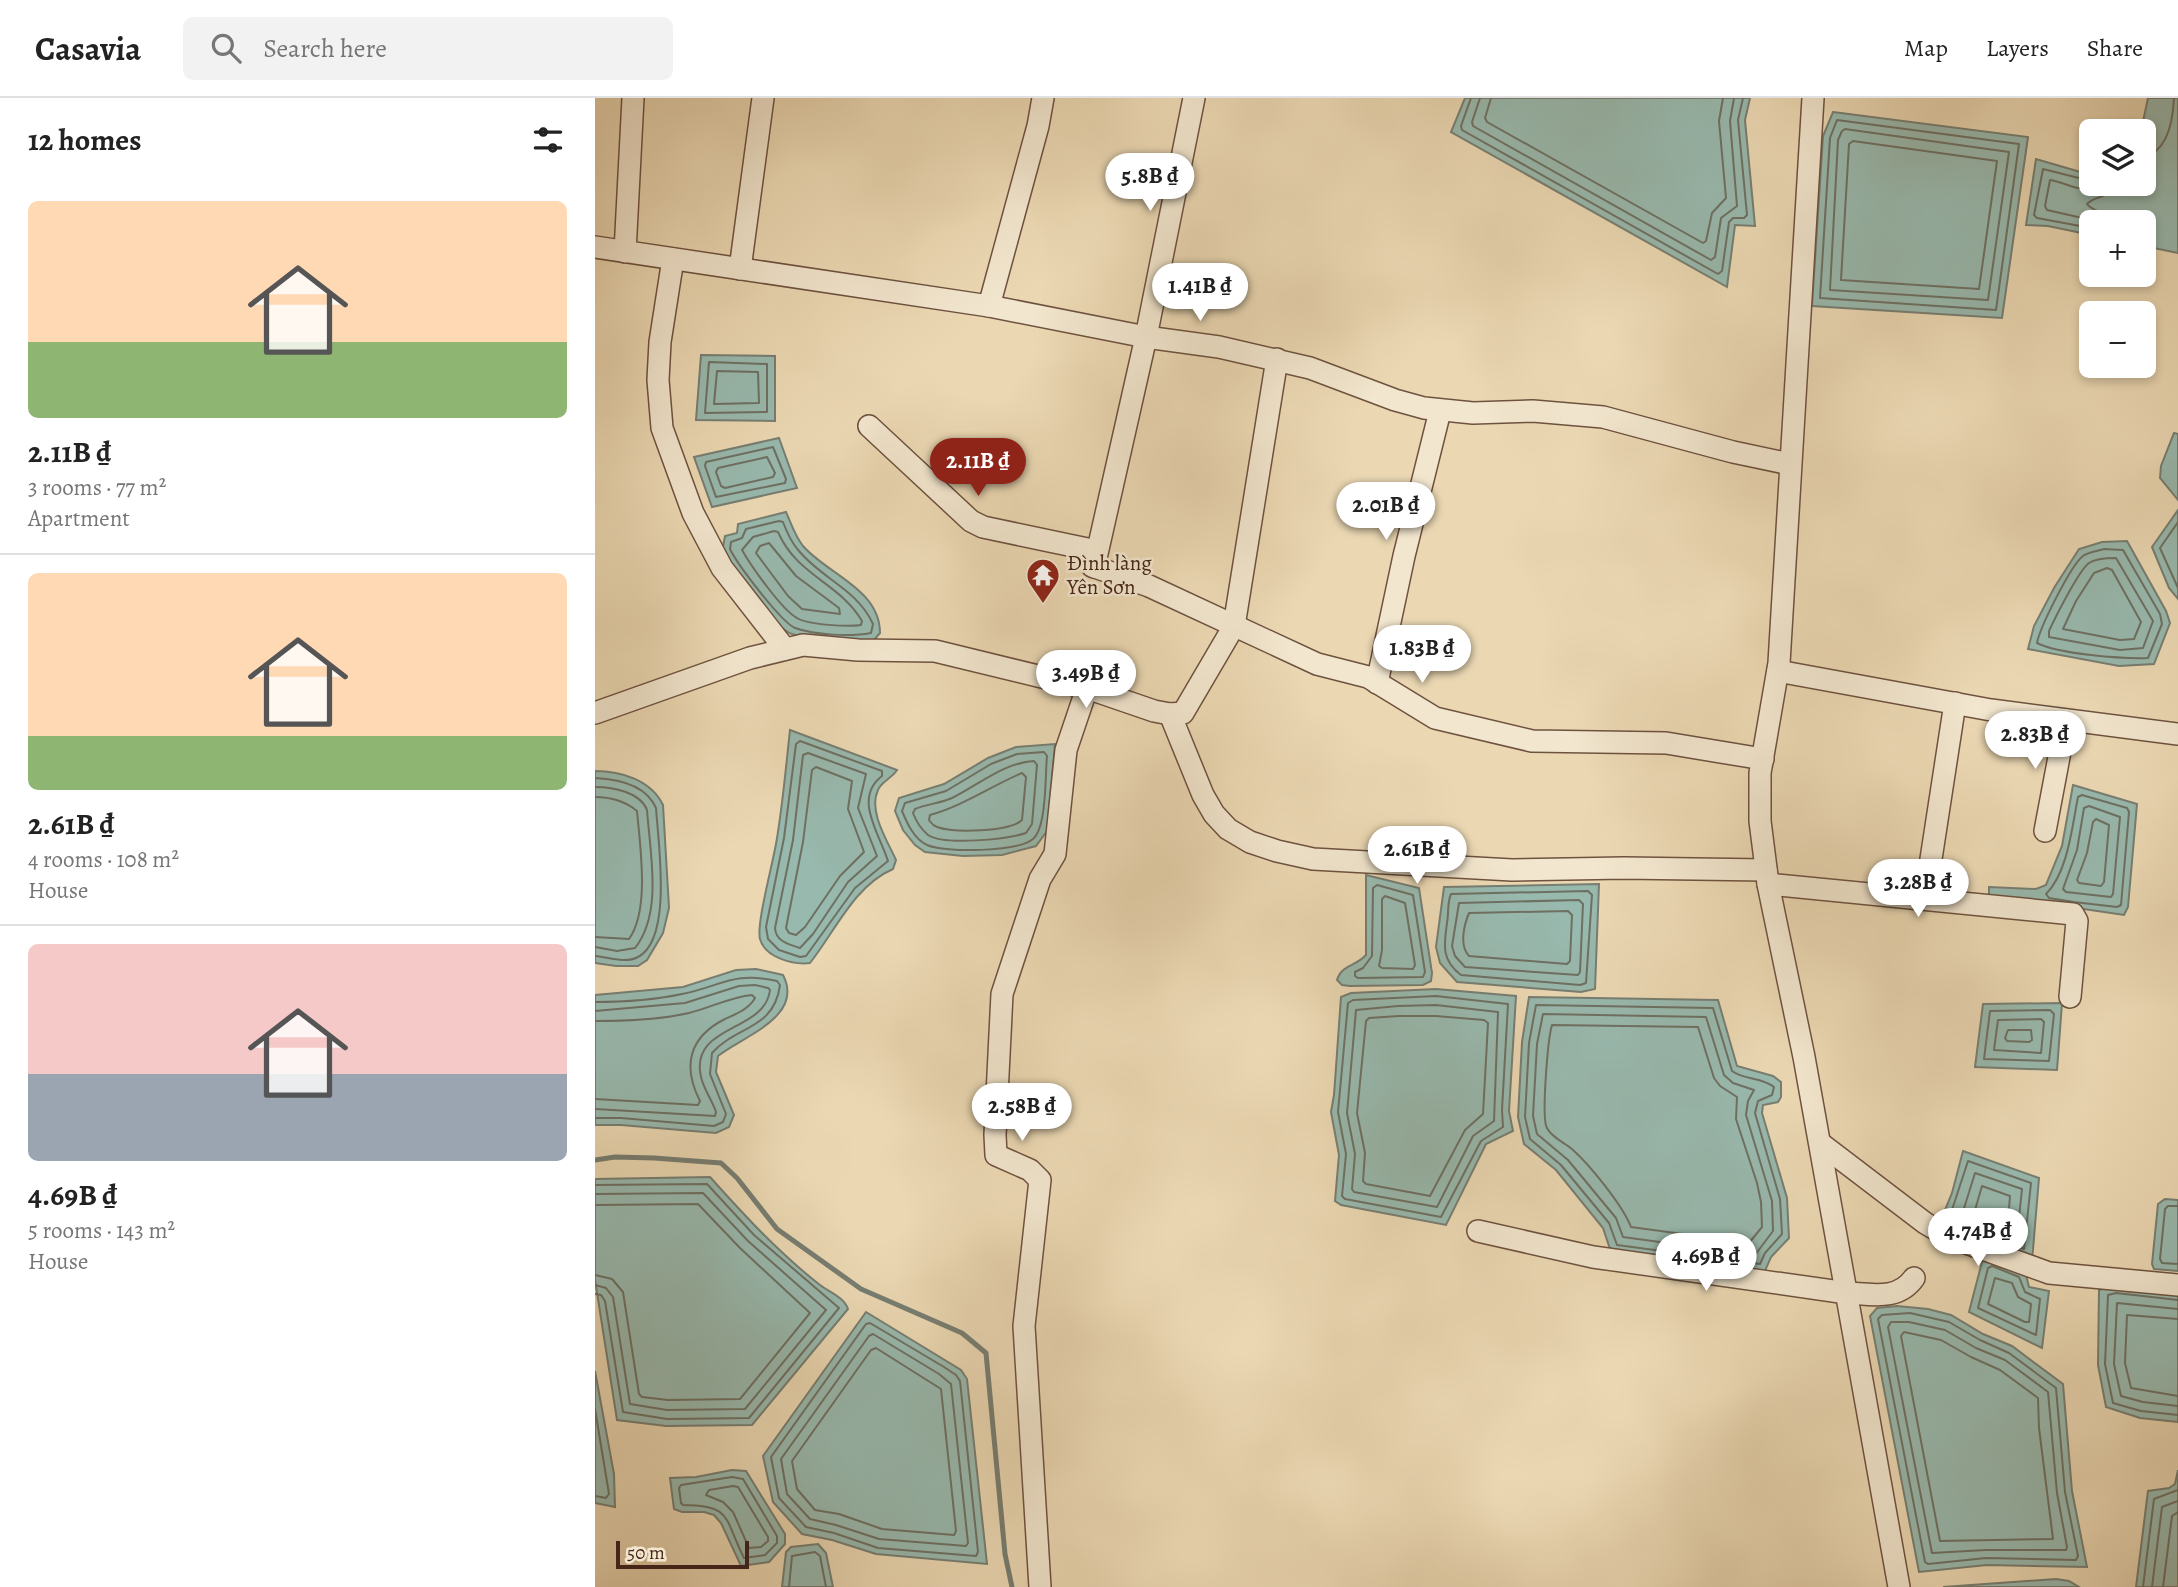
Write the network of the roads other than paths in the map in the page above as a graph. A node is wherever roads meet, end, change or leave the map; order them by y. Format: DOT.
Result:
graph roads {
  1 [pos="633,98"];
  2 [pos="763,98"];
  3 [pos="1043,98"];
  4 [pos="1194,98"];
  5 [pos="1813,98"];
  6 [pos="595,247"];
  7 [pos="625,252"];
  8 [pos="673,259"];
  9 [pos="740,269"];
  10 [pos="989,306"];
  11 [pos="1146,337"];
  12 [pos="1277,359"];
  13 [pos="1440,411"];
  14 [pos="869,426"];
  15 [pos="1790,464"];
  16 [pos="1095,561"];
  17 [pos="1234,626"];
  18 [pos="785,649"];
  19 [pos="1778,671"];
  20 [pos="1377,683"];
  21 [pos="1087,688"];
  22 [pos="1955,703"];
  23 [pos="595,713"];
  24 [pos="1170,714"];
  25 [pos="2066,720"];
  26 [pos="2178,734"];
  27 [pos="1763,759"];
  28 [pos="2045,831"];
  29 [pos="1767,877"];
  30 [pos="1925,898"];
  31 [pos="2070,997"];
  32 [pos="1819,1143"];
  33 [pos="1478,1231"];
  34 [pos="1914,1278"];
  35 [pos="2178,1285"];
  36 [pos="1846,1293"];
  37 [pos="1040,1587"];
  38 [pos="1899,1587"];
  1 -- 7 [label="street"];
  2 -- 9 [label="street"];
  3 -- 10 [label="street"];
  4 -- 11 [label="street"];
  5 -- 15 [label="street"];
  6 -- 7 [label="street"];
  7 -- 8 [label="street"];
  8 -- 9 [label="street"];
  8 -- 18 [label="street"];
  9 -- 10 [label="street"];
  10 -- 11 [label="street"];
  11 -- 12 [label="street"];
  11 -- 16 [label="street"];
  12 -- 13 [label="street"];
  12 -- 17 [label="street"];
  13 -- 15 [label="street"];
  13 -- 20 [label="street"];
  14 -- 16 [label="street"];
  15 -- 19 [label="street"];
  16 -- 17 [label="street"];
  17 -- 20 [label="street"];
  17 -- 24 [label="street"];
  18 -- 21 [label="street"];
  18 -- 23 [label="street"];
  19 -- 22 [label="street"];
  19 -- 27 [label="street"];
  20 -- 27 [label="street"];
  21 -- 24 [label="street"];
  21 -- 37 [label="street"];
  22 -- 25 [label="street"];
  22 -- 30 [label="street"];
  24 -- 29 [label="street"];
  25 -- 26 [label="street"];
  25 -- 28 [label="street"];
  27 -- 29 [label="street"];
  29 -- 30 [label="street"];
  29 -- 32 [label="street"];
  30 -- 31 [label="street"];
  32 -- 35 [label="street"];
  32 -- 36 [label="street"];
  33 -- 36 [label="street"];
  34 -- 36 [label="street"];
  36 -- 38 [label="street"];
}
